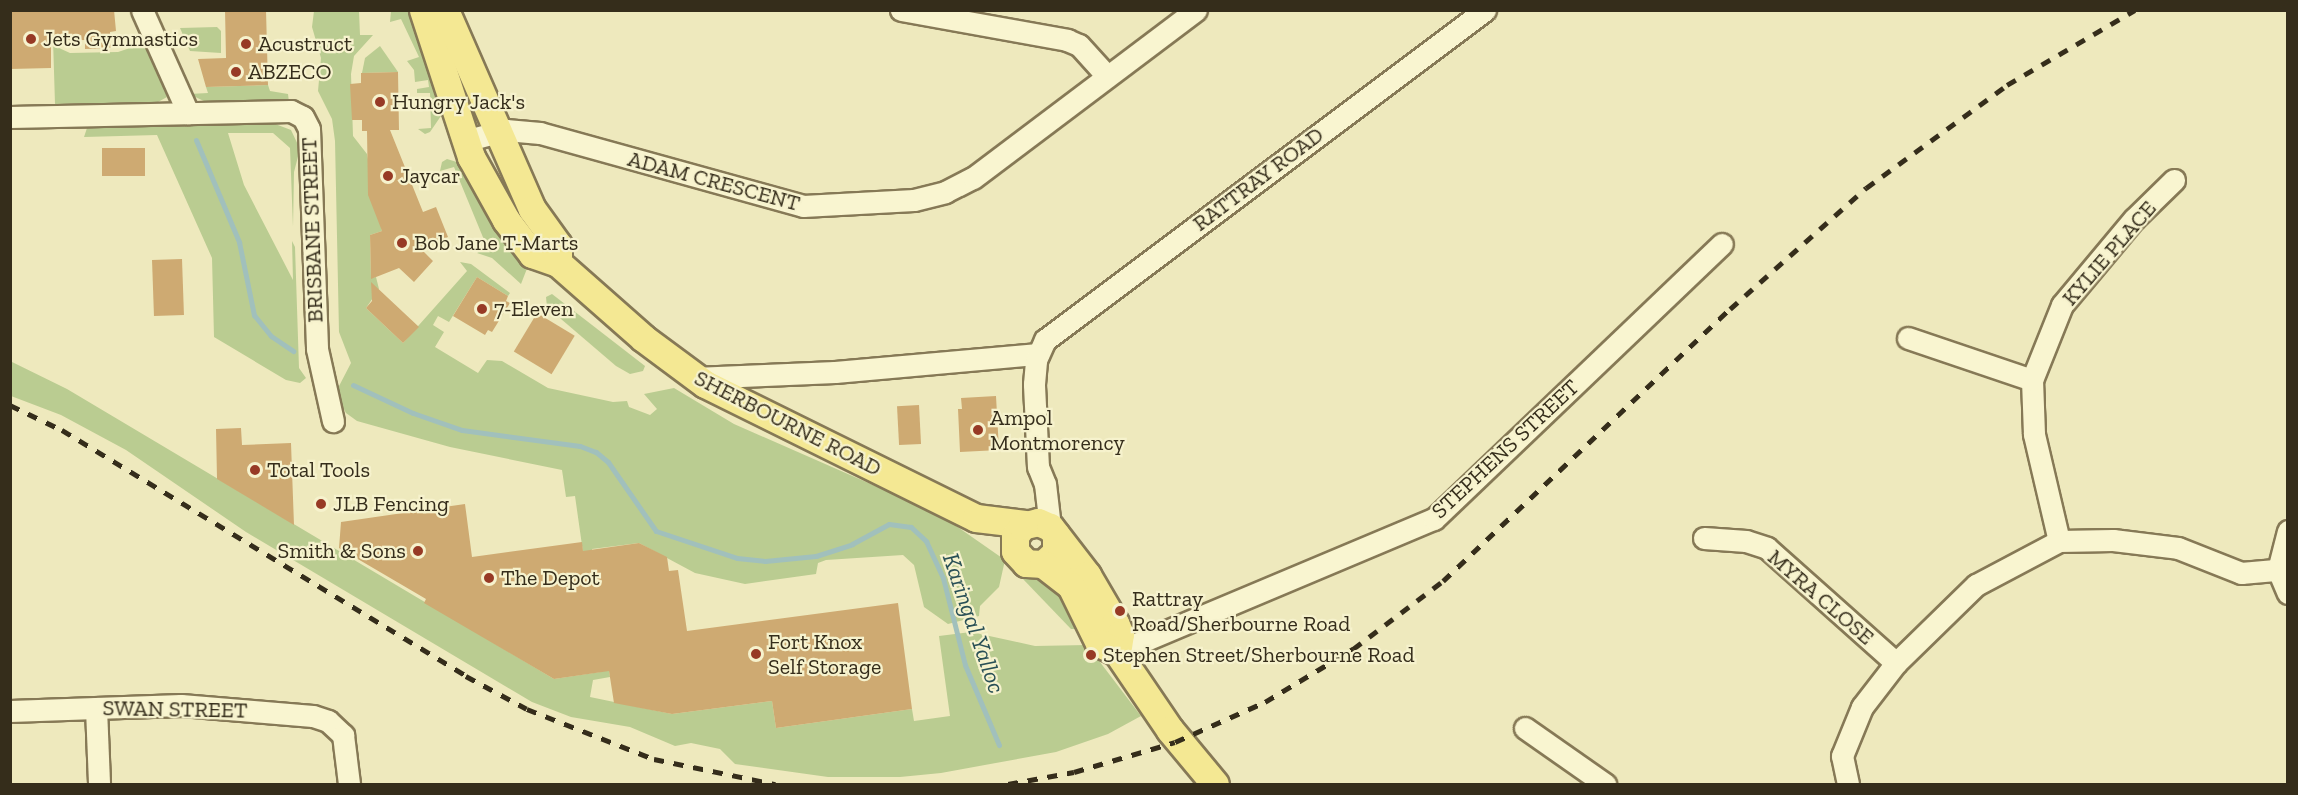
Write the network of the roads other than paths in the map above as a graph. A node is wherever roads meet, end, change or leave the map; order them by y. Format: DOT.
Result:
graph roads {
  1 [pos="142,10"];
  2 [pos="423,10"];
  3 [pos="446,10"];
  4 [pos="901,10"];
  5 [pos="1196,10"];
  6 [pos="1485,10"];
  7 [pos="984,17"];
  8 [pos="1107,76"];
  9 [pos="188,113"];
  10 [pos="10,117"];
  11 [pos="497,130"];
  12 [pos="464,141"];
  13 [pos="2174,180"];
  14 [pos="1722,244"];
  15 [pos="558,263"];
  16 [pos="1908,338"];
  17 [pos="1038,354"];
  18 [pos="694,378"];
  19 [pos="2032,380"];
  20 [pos="333,421"];
  21 [pos="976,518"];
  22 [pos="1041,527"];
  23 [pos="2288,531"];
  24 [pos="1704,538"];
  25 [pos="2059,541"];
  26 [pos="1015,551"];
  27 [pos="1043,564"];
  28 [pos="2278,570"];
  29 [pos="2288,593"];
  30 [pos="1117,652"];
  31 [pos="1896,663"];
  32 [pos="96,708"];
  33 [pos="10,711"];
  34 [pos="1525,728"];
  35 [pos="99,784"];
  36 [pos="349,784"];
  37 [pos="1215,784"];
  38 [pos="1605,784"];
  39 [pos="1848,784"];
  1 -- 9 [label="street"];
  2 -- 12 [label="main road, SHERBOURNE ROAD"];
  3 -- 11 [label="main road"];
  4 -- 7 [label="street"];
  5 -- 8 [label="street, ADAM CRESCENT"];
  6 -- 17 [label="street, RATTRAY ROAD"];
  7 -- 8 [label="street"];
  8 -- 11 [label="street, ADAM CRESCENT"];
  9 -- 10 [label="street, BRISBANE STREET"];
  9 -- 20 [label="street, BRISBANE STREET"];
  11 -- 12 [label="street, ADAM CRESCENT"];
  11 -- 15 [label="main road"];
  12 -- 15 [label="main road, SHERBOURNE ROAD"];
  13 -- 19 [label="street, KYLIE PLACE"];
  14 -- 30 [label="street, STEPHENS STREET"];
  15 -- 18 [label="main road, SHERBOURNE ROAD"];
  16 -- 19 [label="street"];
  17 -- 18 [label="street"];
  17 -- 22 [label="street, RATTRAY ROAD"];
  18 -- 21 [label="main road, SHERBOURNE ROAD"];
  19 -- 25 [label="street, KYLIE PLACE"];
  21 -- 22 [label="main road, SHERBOURNE ROAD"];
  21 -- 26 [label="main road, SHERBOURNE ROAD"];
  22 -- 26 [label="main road"];
  22 -- 27 [label="main road"];
  22 -- 30 [label="main road"];
  23 -- 28 [label="street"];
  24 -- 31 [label="street, MYRA CLOSE"];
  25 -- 28 [label="street"];
  25 -- 31 [label="street"];
  26 -- 27 [label="main road"];
  27 -- 30 [label="main road"];
  28 -- 29 [label="street"];
  30 -- 37 [label="main road"];
  31 -- 39 [label="street"];
  32 -- 33 [label="street, SWAN STREET"];
  32 -- 35 [label="street"];
  32 -- 36 [label="street, SWAN STREET"];
  34 -- 38 [label="street"];
}
